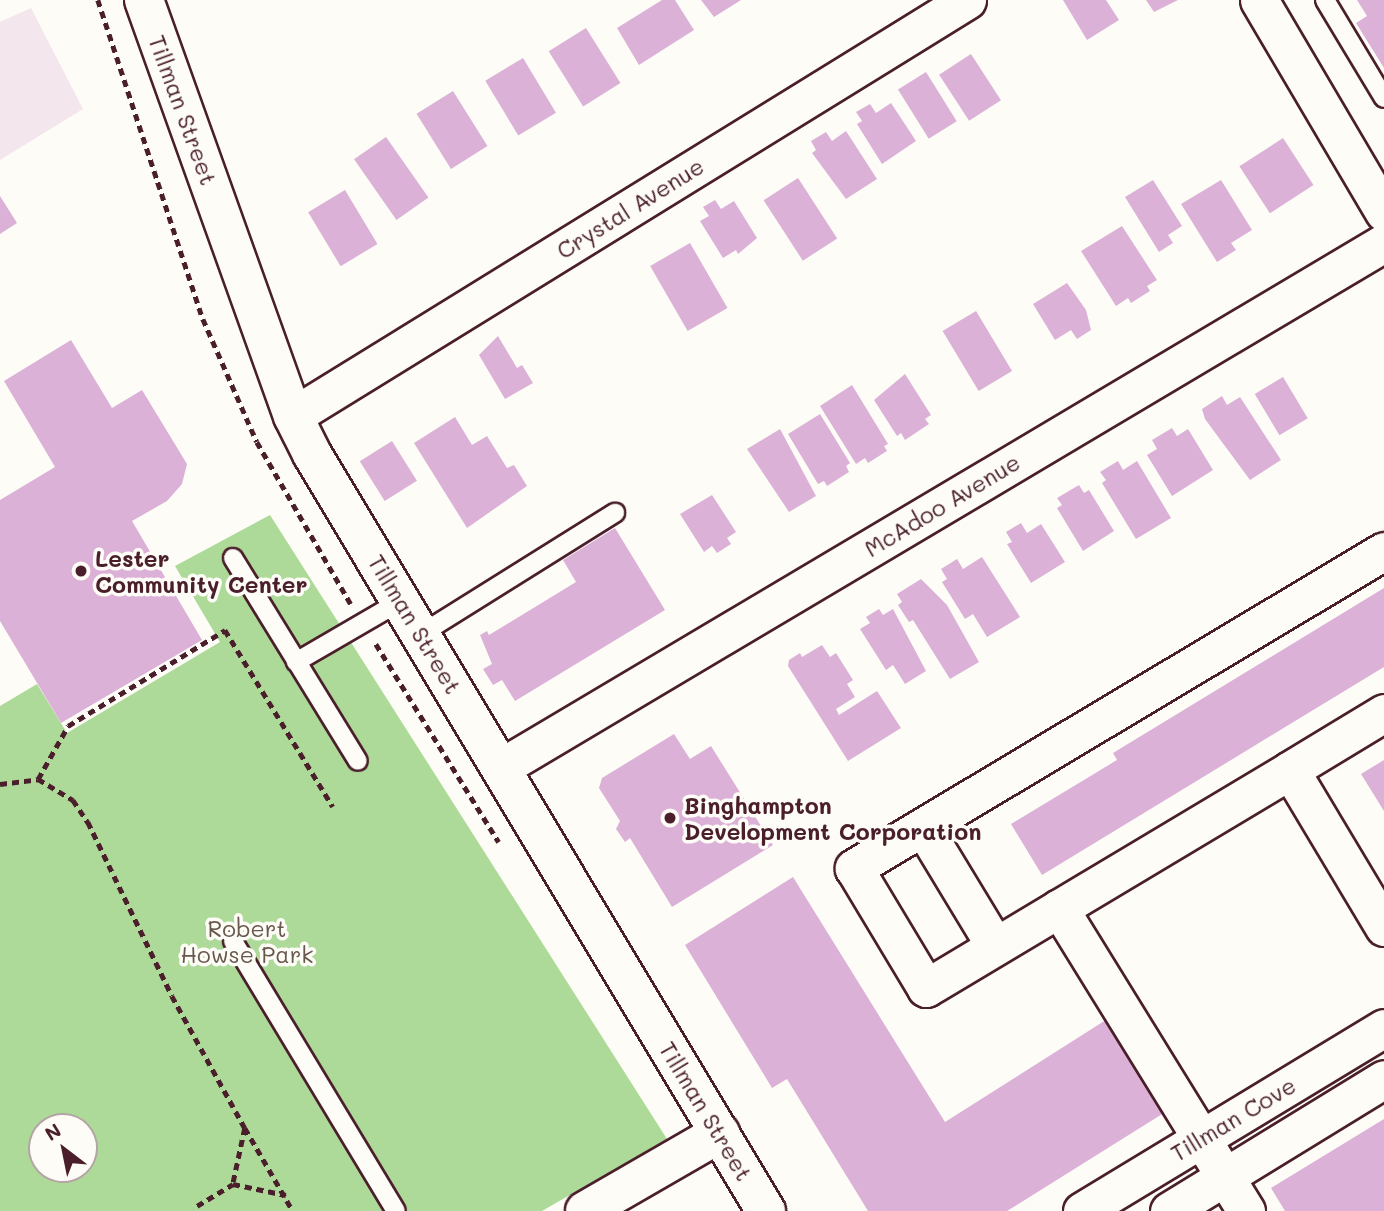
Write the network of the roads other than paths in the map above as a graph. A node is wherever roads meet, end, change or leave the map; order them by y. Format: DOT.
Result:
graph roads {
  1 [pos="144,0"];
  2 [pos="967,0"];
  3 [pos="1259,0"];
  4 [pos="1325,0"];
  5 [pos="1384,98"];
  6 [pos="1384,212"];
  7 [pos="1380,254"];
  8 [pos="293,416"];
  9 [pos="615,513"];
  10 [pos="1384,551"];
  11 [pos="233,558"];
  12 [pos="401,601"];
  13 [pos="421,634"];
  14 [pos="296,662"];
  15 [pos="1384,713"];
  16 [pos="358,761"];
  17 [pos="500,768"];
  18 [pos="1290,770"];
  19 [pos="923,827"];
  20 [pos="1059,908"];
  21 [pos="1384,927"];
  22 [pos="233,940"];
  23 [pos="995,946"];
  24 [pos="1384,1028"];
  25 [pos="1384,1079"];
  26 [pos="720,1133"];
  27 [pos="1200,1139"];
  28 [pos="1224,1177"];
  29 [pos="1102,1206"];
  30 [pos="396,1211"];
  31 [pos="585,1211"];
  32 [pos="766,1211"];
  33 [pos="1169,1211"];
  34 [pos="1246,1211"];
  1 -- 8 [label="main road, Tillman Street"];
  2 -- 8 [label="street, Crystal Avenue"];
  3 -- 6 [label="street"];
  4 -- 5 [label="lane"];
  7 -- 17 [label="street, McAdoo Avenue"];
  8 -- 12 [label="main road, Tillman Street"];
  9 -- 13 [label="lane"];
  10 -- 19 [label="street"];
  11 -- 14 [label="lane"];
  12 -- 13 [label="main road, Tillman Street"];
  12 -- 14 [label="lane"];
  13 -- 17 [label="main road, Tillman Street"];
  14 -- 16 [label="lane"];
  15 -- 18 [label="street"];
  17 -- 26 [label="main road, Tillman Street"];
  18 -- 20 [label="street"];
  18 -- 21 [label="street"];
  19 -- 23 [label="street"];
  19 -- 23 [label="street"];
  20 -- 23 [label="street"];
  20 -- 27 [label="street"];
  22 -- 30 [label="lane"];
  24 -- 27 [label="street, Tillman Cove"];
  25 -- 28 [label="street, Tillman Cove"];
  26 -- 31 [label="main road"];
  26 -- 32 [label="main road, Tillman Street"];
  27 -- 28 [label="street"];
  27 -- 29 [label="street, Tillman Cove"];
  28 -- 33 [label="street, Tillman Cove"];
  28 -- 34 [label="street"];
}
